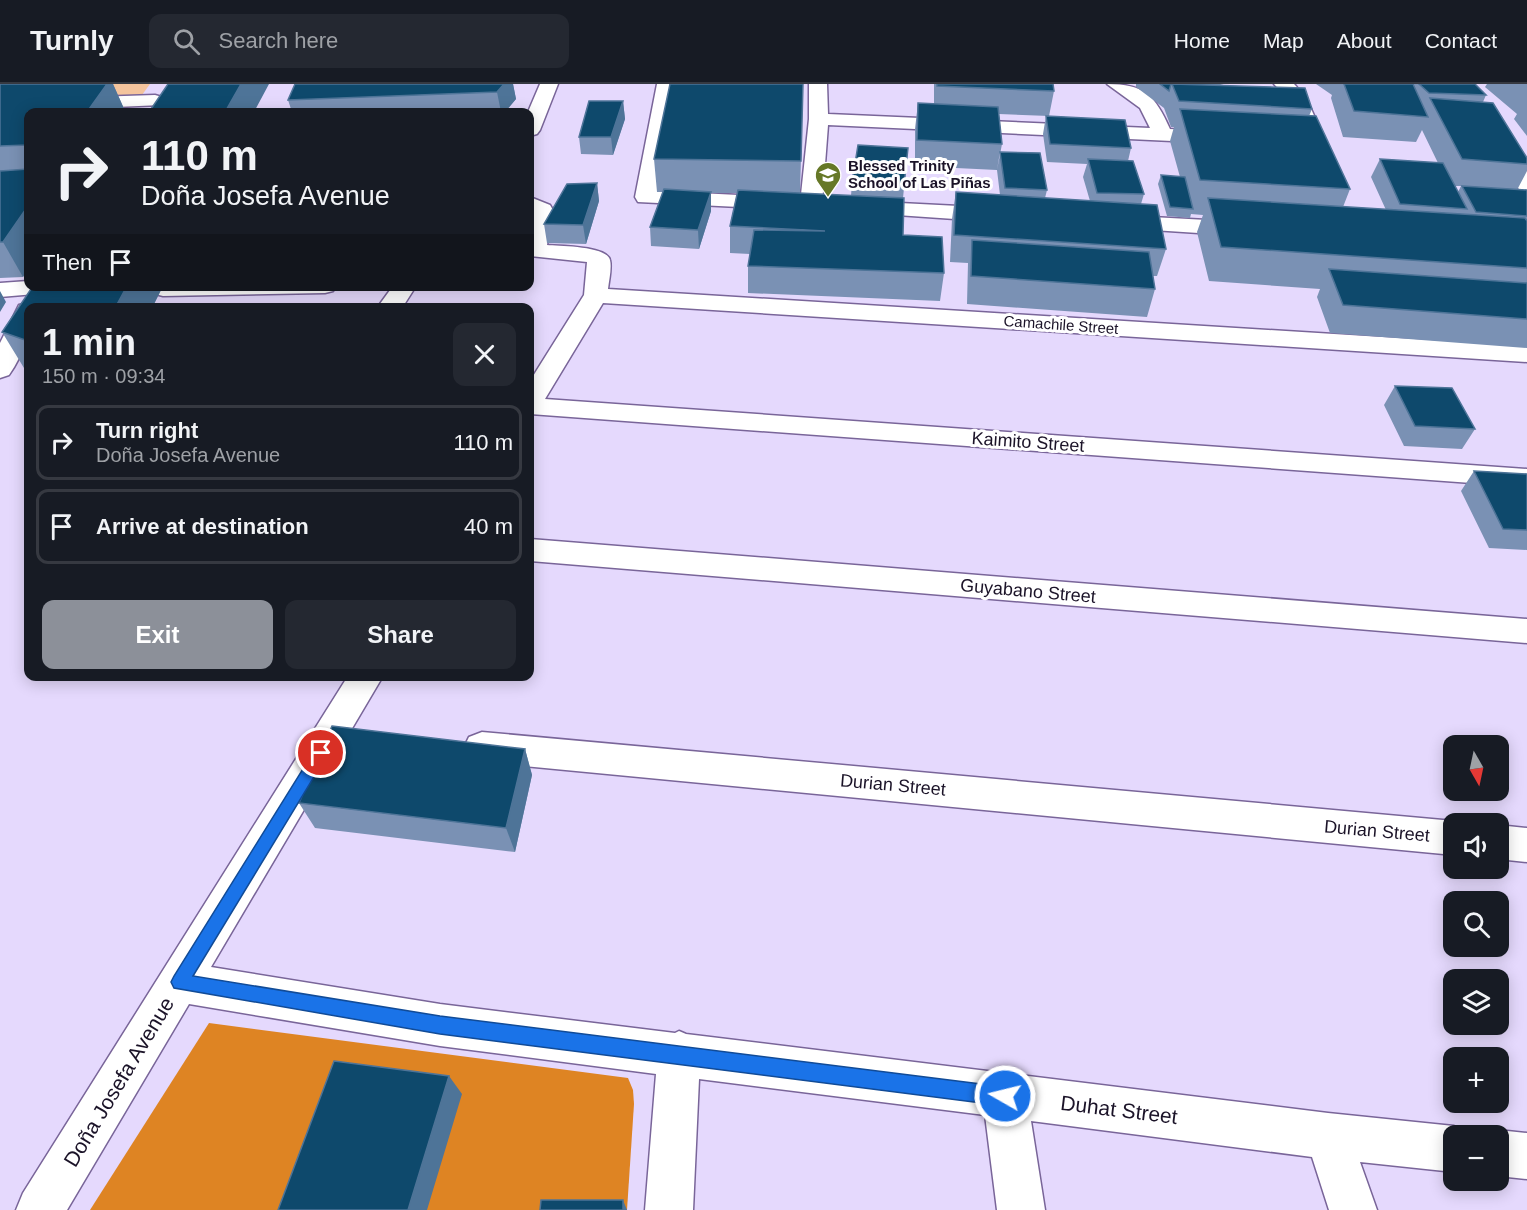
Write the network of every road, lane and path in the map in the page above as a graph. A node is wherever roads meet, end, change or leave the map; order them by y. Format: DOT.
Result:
graph roads {
  1 [pos="166,84"];
  2 [pos="549,84"];
  3 [pos="666,84"];
  4 [pos="818,84"];
  5 [pos="1116,84"];
  6 [pos="1283,84"];
  7 [pos="1453,84"];
  8 [pos="0,106"];
  9 [pos="151,107"];
  10 [pos="819,119"];
  11 [pos="534,120"];
  12 [pos="1163,135"];
  13 [pos="1233,138"];
  14 [pos="1309,142"];
  15 [pos="1506,151"];
  16 [pos="1527,153"];
  17 [pos="1527,187"];
  18 [pos="811,204"];
  19 [pos="534,205"];
  20 [pos="1022,216"];
  21 [pos="1092,220"];
  22 [pos="1268,231"];
  23 [pos="0,290"];
  24 [pos="596,295"];
  25 [pos="34,298"];
  26 [pos="24,319"];
  27 [pos="1527,354"];
  28 [pos="0,370"];
  29 [pos="534,395"];
  30 [pos="534,406"];
  31 [pos="1527,478"];
  32 [pos="534,550"];
  33 [pos="1527,631"];
  34 [pos="365,681"];
  35 [pos="450,744"];
  36 [pos="1443,837"];
  37 [pos="1509,843"];
  38 [pos="1527,845"];
  39 [pos="180,982"];
  40 [pos="679,1053"];
  41 [pos="1005,1096"];
  42 [pos="1328,1136"];
  43 [pos="1443,1148"];
  44 [pos="1509,1154"];
  45 [pos="1527,1156"];
  46 [pos="40,1210"];
  47 [pos="669,1210"];
  48 [pos="1022,1210"];
  49 [pos="1353,1210"];
  1 -- 9 [label="street"];
  2 -- 11 [label="street"];
  3 -- 18 [label="street"];
  4 -- 10 [label="street"];
  5 -- 12 [label="street"];
  6 -- 14 [label="street"];
  7 -- 15 [label="street"];
  8 -- 9 [label="street"];
  10 -- 12 [label="street"];
  10 -- 18 [label="street"];
  12 -- 13 [label="street"];
  15 -- 16 [label="street"];
  15 -- 17 [label="street"];
  18 -- 20 [label="street"];
  19 -- 24 [label="street"];
  21 -- 22 [label="street"];
  23 -- 25 [label="street"];
  24 -- 27 [label="street, Camachile Street"];
  24 -- 29 [label="street"];
  26 -- 28 [label="street"];
  30 -- 31 [label="street, Kaimito Street"];
  32 -- 33 [label="street, Guyabano Street"];
  34 -- 39 [label="street, Doña Josefa Avenue"];
  35 -- 36 [label="street, Durian Street"];
  37 -- 38 [label="street"];
  39 -- 40 [label="street, Duhat Street"];
  39 -- 46 [label="street, Doña Josefa Avenue"];
  40 -- 41 [label="street, Duhat Street"];
  40 -- 47 [label="street"];
  41 -- 42 [label="street, Duhat Street"];
  41 -- 48 [label="street"];
  42 -- 43 [label="street, Duhat Street"];
  42 -- 49 [label="street"];
  44 -- 45 [label="street"];
}
